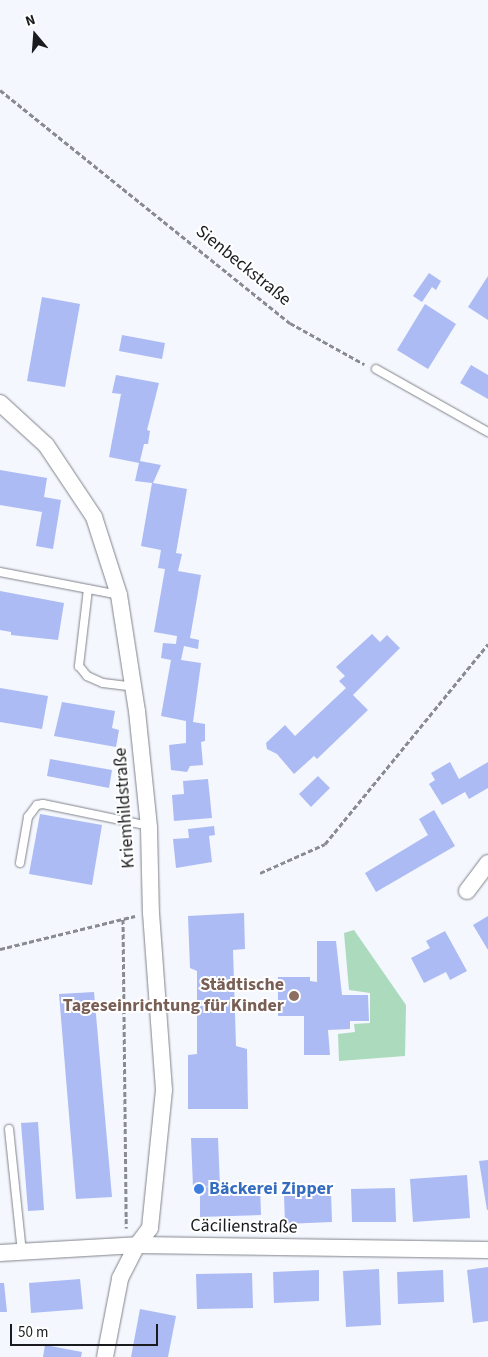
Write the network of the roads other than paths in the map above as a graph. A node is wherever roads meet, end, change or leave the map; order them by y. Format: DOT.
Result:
graph roads {
  1 [pos="376,369"];
  2 [pos="0,403"];
  3 [pos="488,432"];
  4 [pos="0,572"];
  5 [pos="88,589"];
  6 [pos="119,595"];
  7 [pos="134,687"];
  8 [pos="149,826"];
  9 [pos="488,862"];
  10 [pos="20,863"];
  11 [pos="467,891"];
  12 [pos="9,1129"];
  13 [pos="131,1246"];
  14 [pos="488,1250"];
  15 [pos="22,1252"];
  16 [pos="0,1253"];
  17 [pos="105,1357"];
  1 -- 3 [label="lane"];
  2 -- 6 [label="street, Kriemhildstraße"];
  4 -- 5 [label="lane"];
  5 -- 6 [label="lane"];
  5 -- 7 [label="lane"];
  6 -- 7 [label="street, Kriemhildstraße"];
  7 -- 8 [label="street, Kriemhildstraße"];
  8 -- 10 [label="lane"];
  8 -- 13 [label="street, Kriemhildstraße"];
  9 -- 11 [label="street"];
  12 -- 15 [label="lane"];
  13 -- 14 [label="street, Cäcilienstraße"];
  13 -- 15 [label="street, Cäcilienstraße"];
  13 -- 17 [label="street, Kriemhildstraße"];
  15 -- 16 [label="street, Cäcilienstraße"];
}
